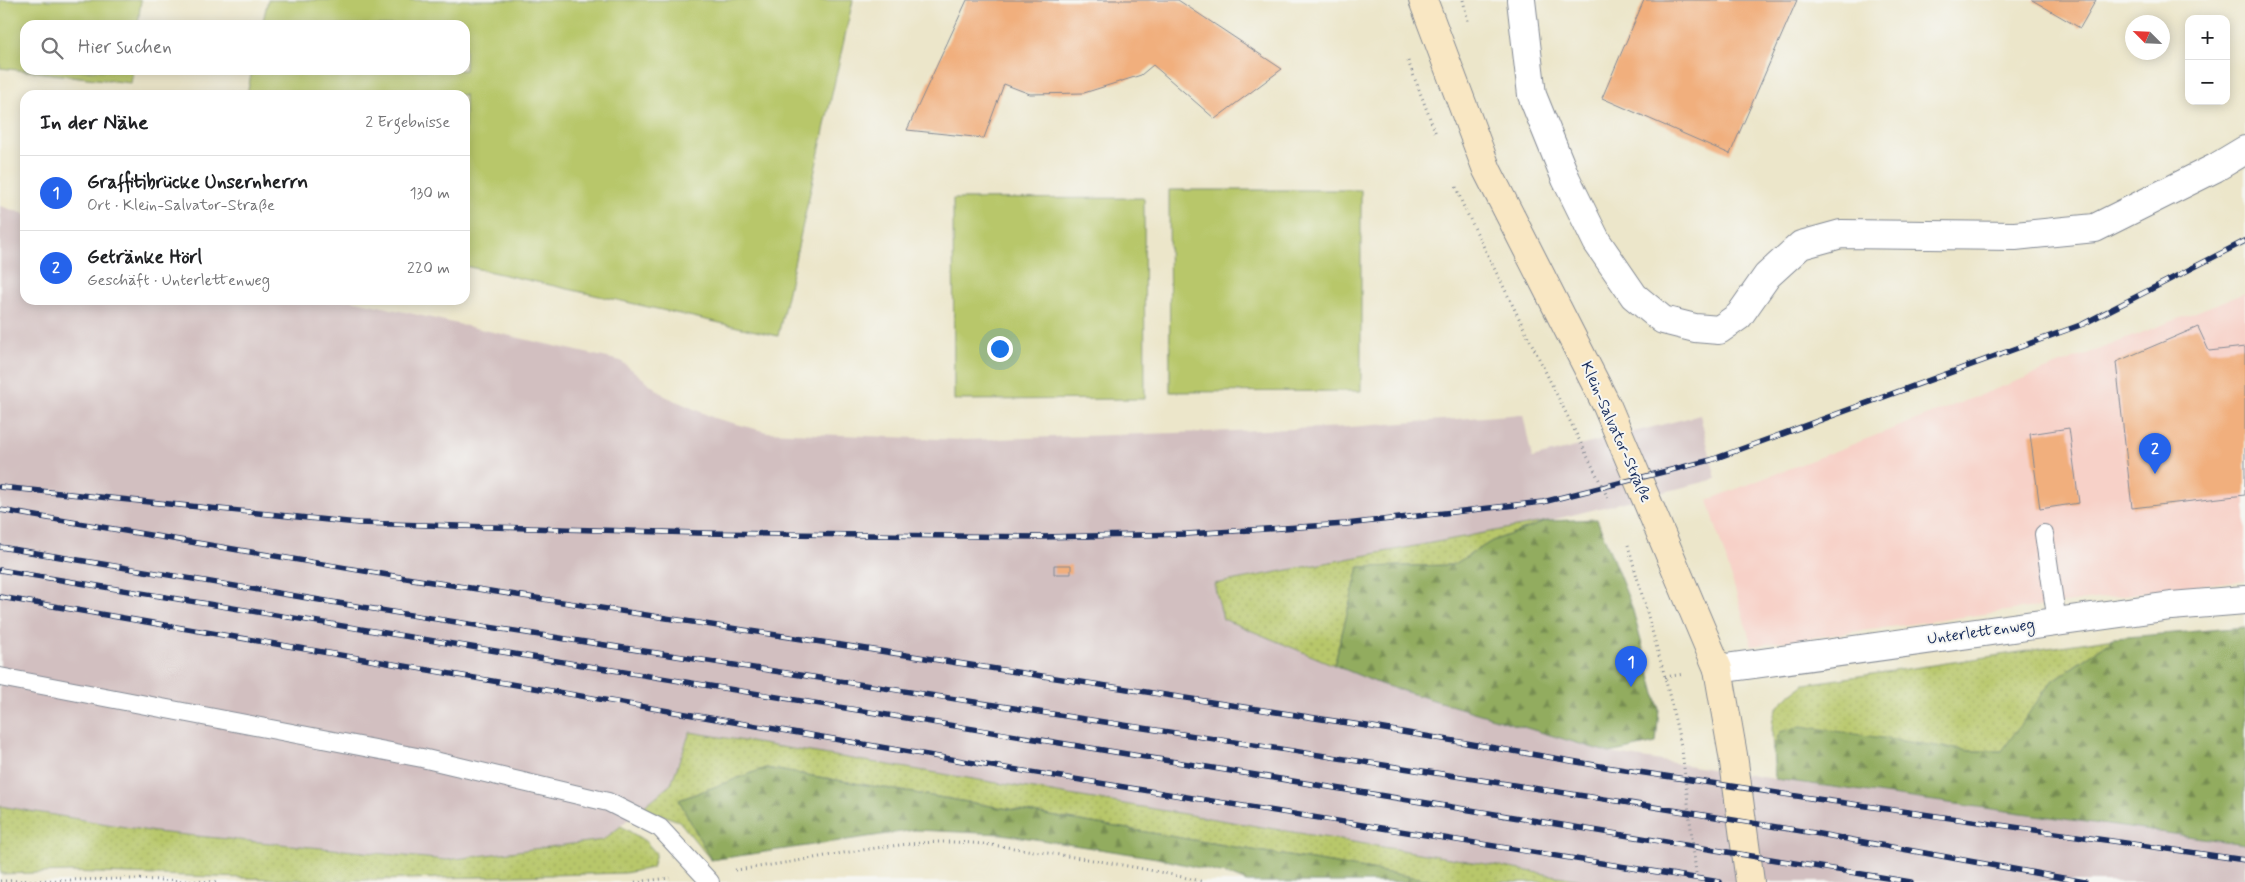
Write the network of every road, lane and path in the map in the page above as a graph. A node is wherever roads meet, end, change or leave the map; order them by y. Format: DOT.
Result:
graph roads {
  1 [pos="1423,0"];
  2 [pos="1521,0"];
  3 [pos="1406,54"];
  4 [pos="1439,143"];
  5 [pos="2245,150"];
  6 [pos="1453,178"];
  7 [pos="1610,504"];
  8 [pos="2044,534"];
  9 [pos="1626,539"];
  10 [pos="2245,600"];
  11 [pos="2057,622"];
  12 [pos="1718,669"];
  13 [pos="0,677"];
  14 [pos="707,878"];
  15 [pos="0,880"];
  16 [pos="218,882"];
  17 [pos="635,882"];
  18 [pos="1204,882"];
  19 [pos="1697,882"];
  20 [pos="1750,882"];
  1 -- 12 [label="main road, Klein-Salvator-Straße"];
  2 -- 5 [label="street"];
  3 -- 4 [label="path"];
  6 -- 7 [label="path"];
  8 -- 11 [label="lane"];
  9 -- 19 [label="path"];
  10 -- 11 [label="street, Unterlettenweg"];
  11 -- 12 [label="street, Unterlettenweg"];
  12 -- 20 [label="main road, Klein-Salvator-Straße"];
  13 -- 14 [label="lane"];
  14 -- 17 [label="path"];
  14 -- 18 [label="path"];
  15 -- 16 [label="path"];
}
